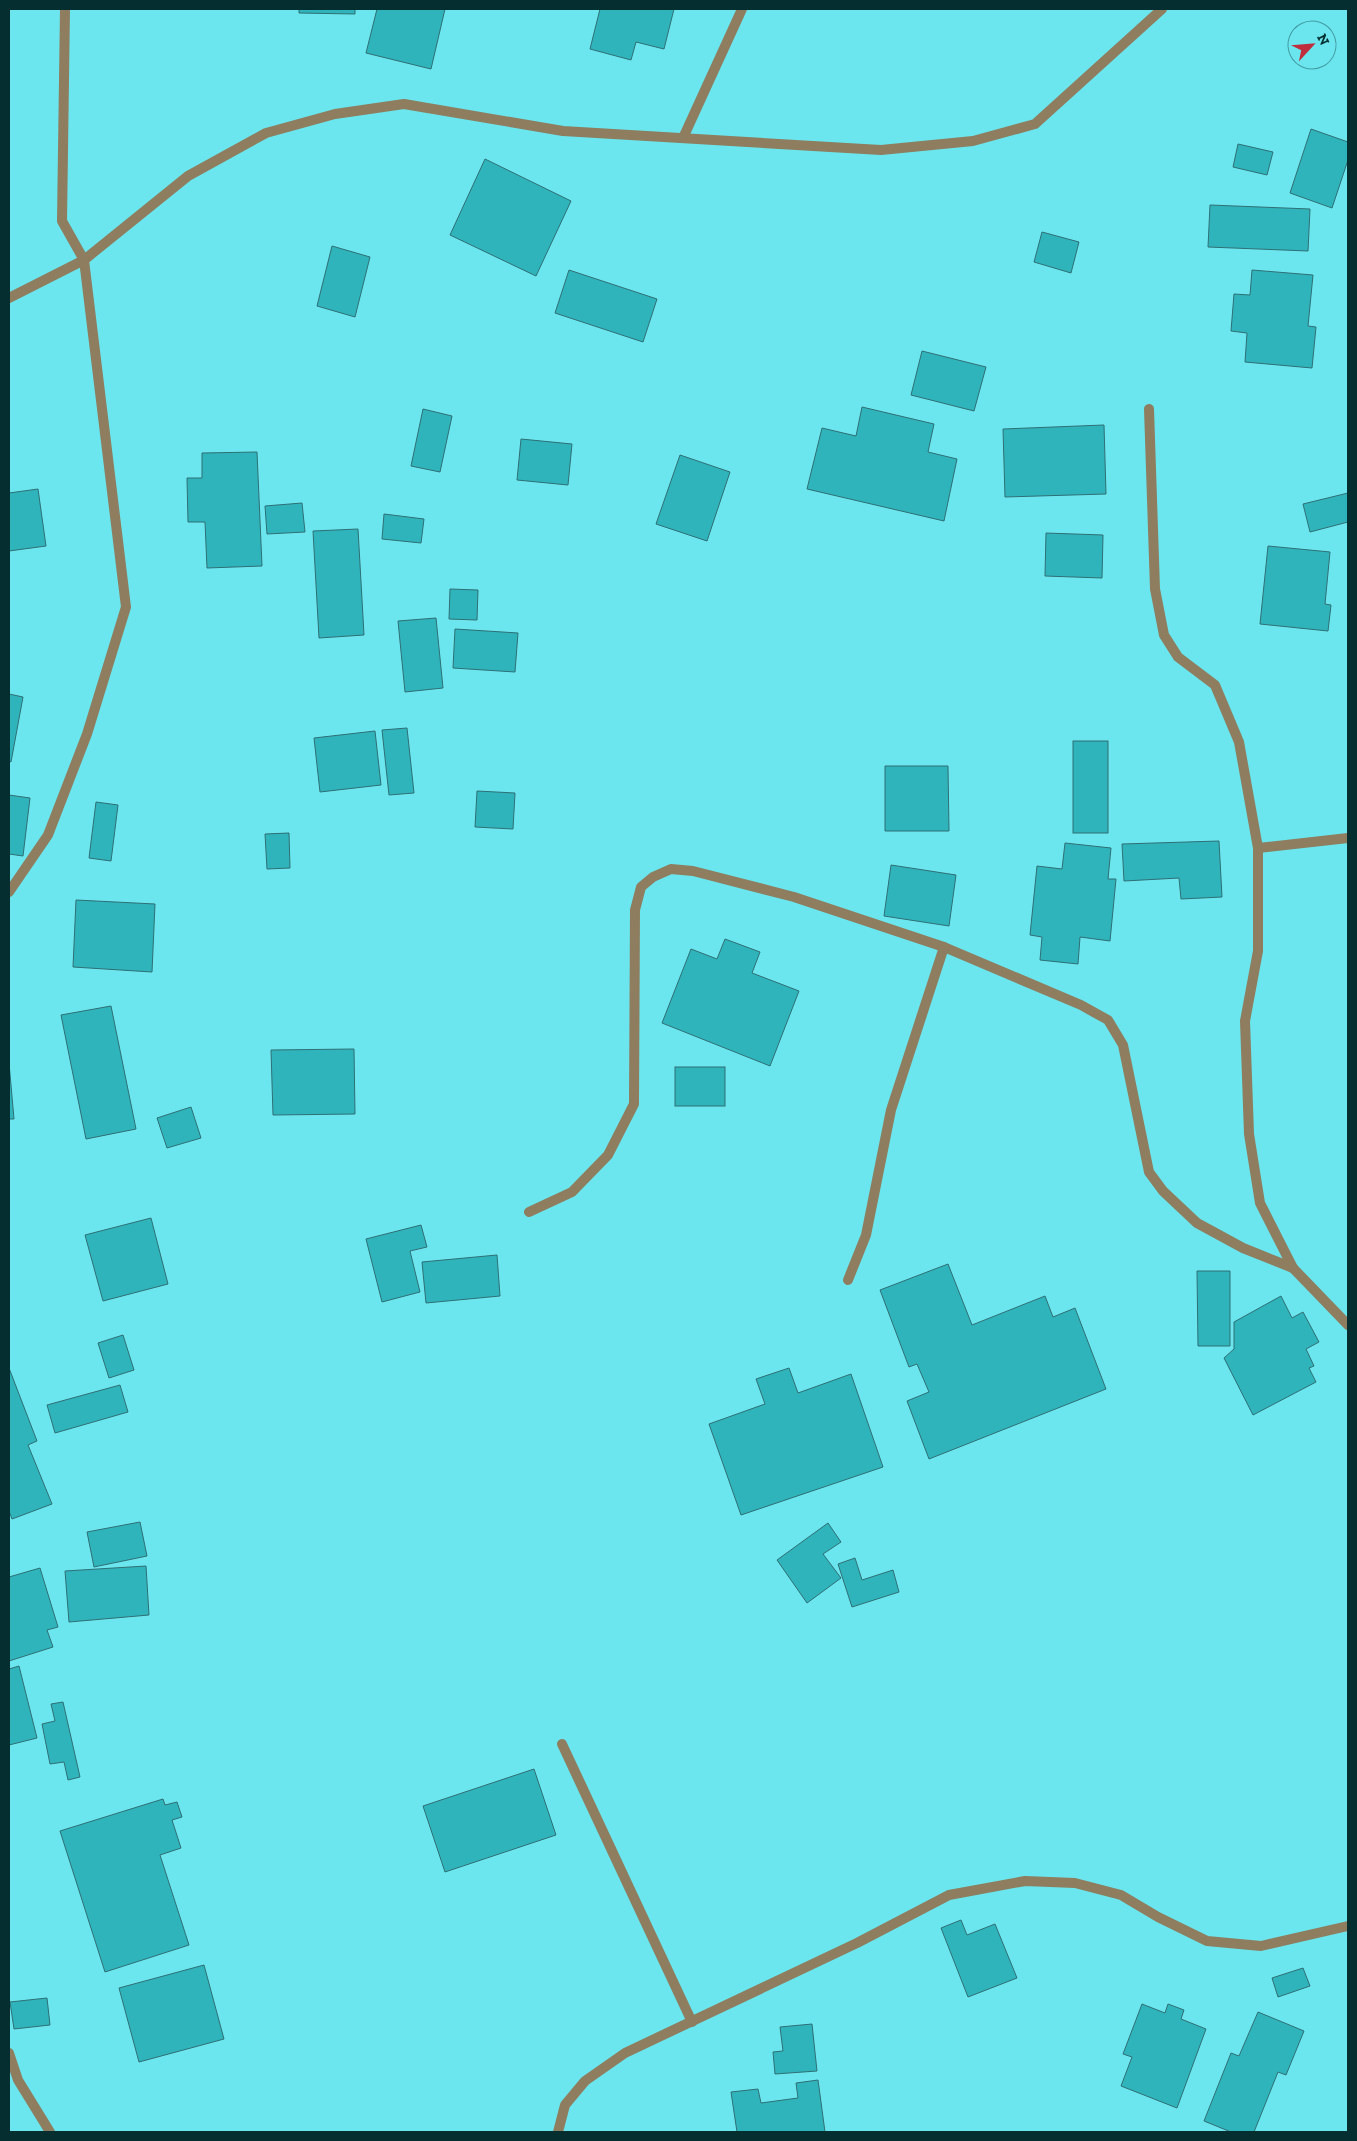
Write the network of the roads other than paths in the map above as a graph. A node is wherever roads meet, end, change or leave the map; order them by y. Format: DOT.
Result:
graph roads {
  1 [pos="65,9"];
  2 [pos="742,9"];
  3 [pos="1162,9"];
  4 [pos="684,138"];
  5 [pos="84,260"];
  6 [pos="9,298"];
  7 [pos="1150,409"];
  8 [pos="1348,838"];
  9 [pos="1258,848"];
  10 [pos="9,892"];
  11 [pos="944,947"];
  12 [pos="529,1212"];
  13 [pos="1293,1268"];
  14 [pos="848,1280"];
  15 [pos="1348,1325"];
  16 [pos="562,1744"];
  17 [pos="1348,1926"];
  18 [pos="692,2022"];
  19 [pos="9,2053"];
  20 [pos="50,2132"];
  21 [pos="558,2132"];
  1 -- 5 [label="street"];
  2 -- 4 [label="street"];
  3 -- 4 [label="street"];
  4 -- 5 [label="street"];
  5 -- 6 [label="street"];
  5 -- 10 [label="street"];
  7 -- 9 [label="street"];
  8 -- 9 [label="street"];
  9 -- 13 [label="street"];
  11 -- 12 [label="street"];
  11 -- 13 [label="street"];
  11 -- 14 [label="street"];
  13 -- 15 [label="street"];
  16 -- 18 [label="street"];
  17 -- 18 [label="street"];
  18 -- 21 [label="street"];
  19 -- 20 [label="street"];
}
